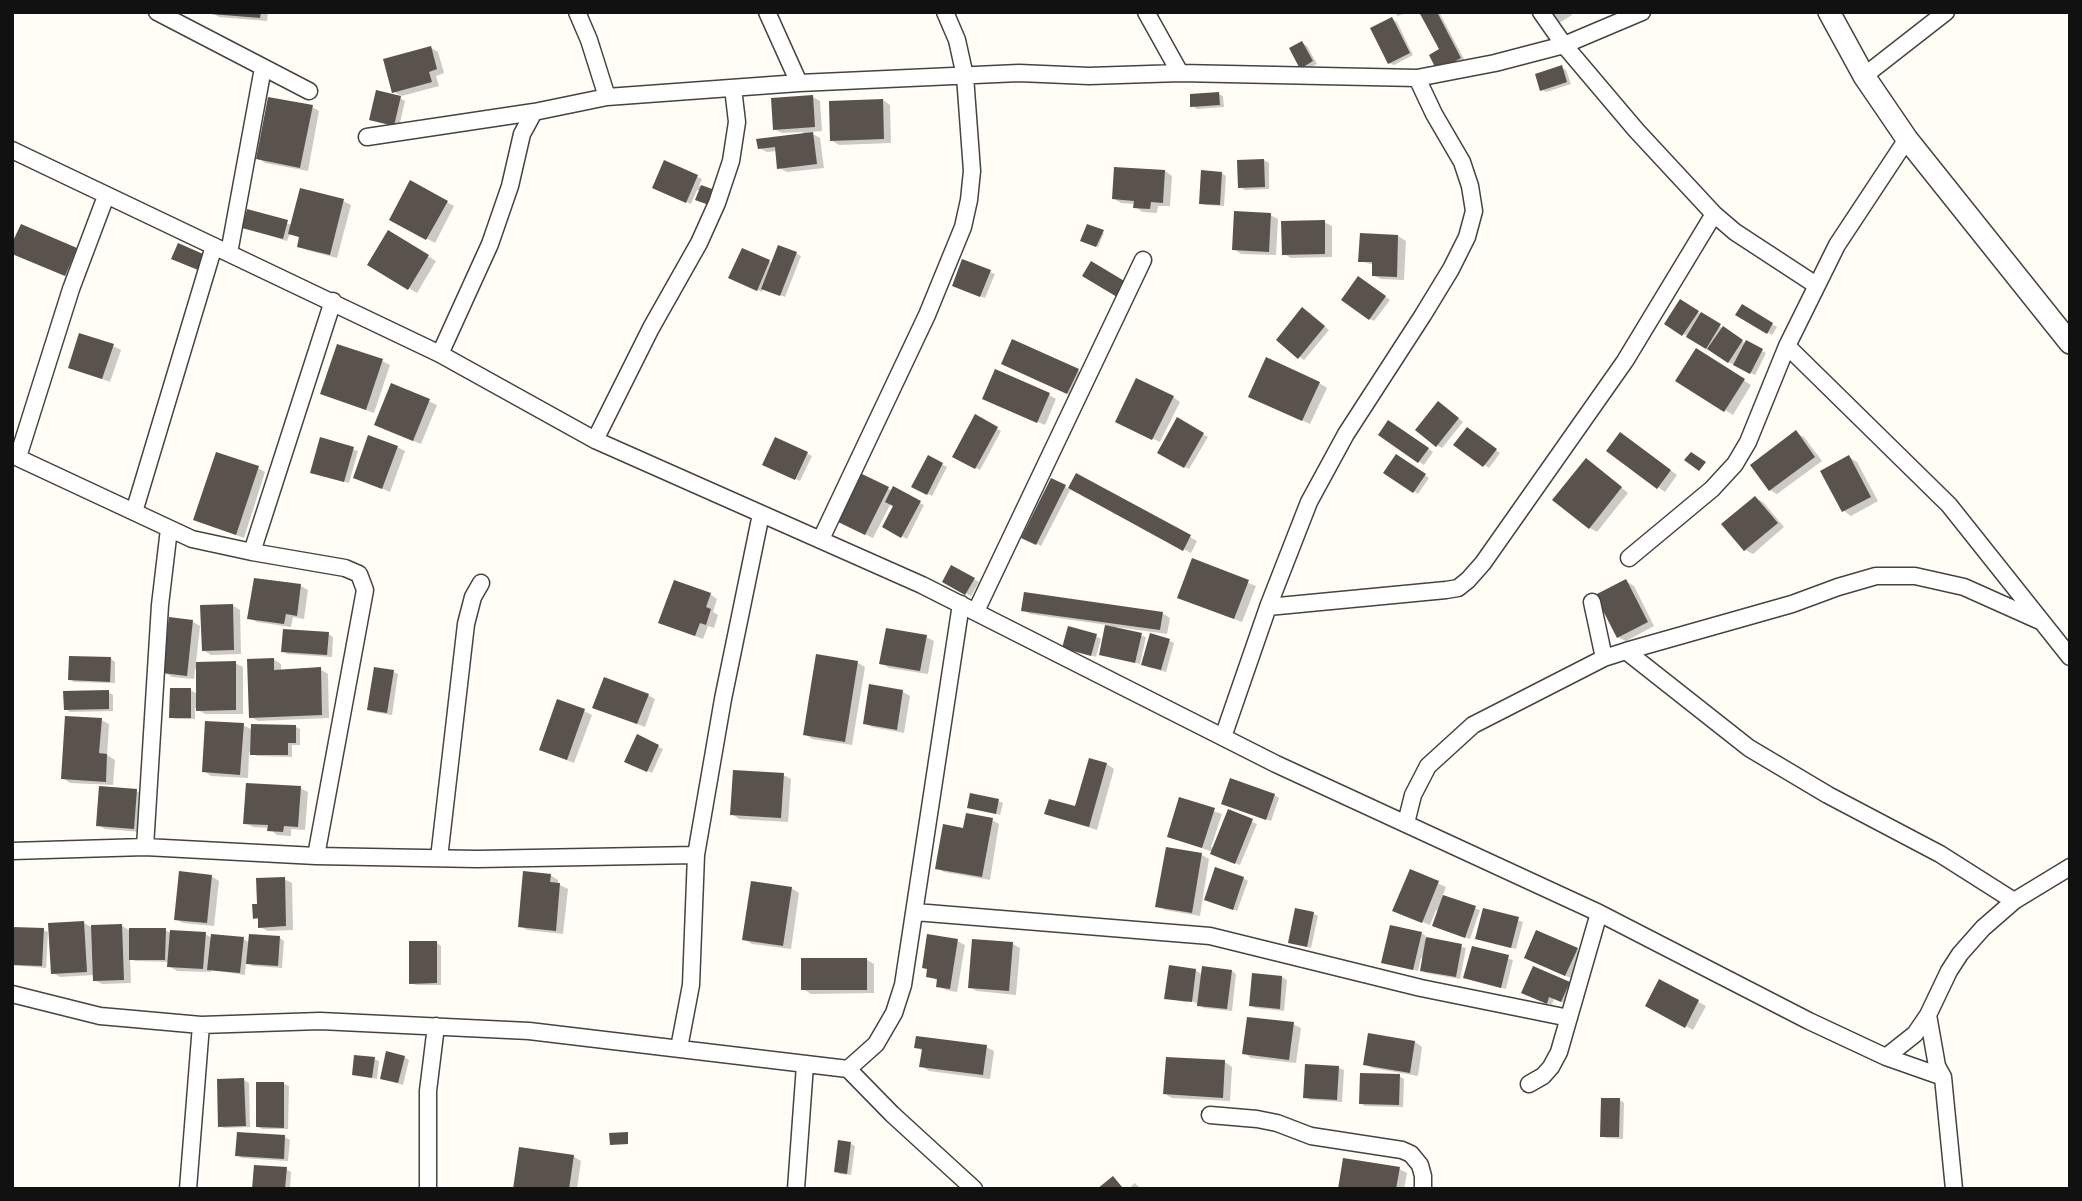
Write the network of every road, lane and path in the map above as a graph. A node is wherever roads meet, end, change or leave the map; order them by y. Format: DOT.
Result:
graph roads {
  1 [pos="157,12"];
  2 [pos="577,12"];
  3 [pos="767,12"];
  4 [pos="945,12"];
  5 [pos="1146,12"];
  6 [pos="1541,12"];
  7 [pos="1642,12"];
  8 [pos="1829,12"];
  9 [pos="1946,12"];
  10 [pos="1564,45"];
  11 [pos="262,68"];
  12 [pos="1180,73"];
  13 [pos="965,76"];
  14 [pos="1864,76"];
  15 [pos="1417,78"];
  16 [pos="799,83"];
  17 [pos="733,88"];
  18 [pos="309,91"];
  19 [pos="607,97"];
  20 [pos="534,111"];
  21 [pos="367,137"];
  22 [pos="1906,139"];
  23 [pos="12,150"];
  24 [pos="106,196"];
  25 [pos="1714,214"];
  26 [pos="222,250"];
  27 [pos="1143,260"];
  28 [pos="1816,285"];
  29 [pos="333,301"];
  30 [pos="2070,343"];
  31 [pos="1787,346"];
  32 [pos="440,354"];
  33 [pos="595,440"];
  34 [pos="15,456"];
  35 [pos="134,512"];
  36 [pos="761,514"];
  37 [pos="169,529"];
  38 [pos="821,539"];
  39 [pos="252,552"];
  40 [pos="1629,558"];
  41 [pos="481,583"];
  42 [pos="1592,602"];
  43 [pos="1268,607"];
  44 [pos="968,608"];
  45 [pos="2040,621"];
  46 [pos="1626,650"];
  47 [pos="2070,657"];
  48 [pos="1604,658"];
  49 [pos="1223,737"];
  50 [pos="1406,823"];
  51 [pos="145,847"];
  52 [pos="12,852"];
  53 [pos="696,855"];
  54 [pos="316,856"];
  55 [pos="439,858"];
  56 [pos="2070,867"];
  57 [pos="2014,901"];
  58 [pos="915,912"];
  59 [pos="1599,913"];
  60 [pos="12,994"];
  61 [pos="1928,1015"];
  62 [pos="1569,1018"];
  63 [pos="201,1025"];
  64 [pos="436,1026"];
  65 [pos="679,1048"];
  66 [pos="1886,1058"];
  67 [pos="805,1065"];
  68 [pos="848,1069"];
  69 [pos="1943,1077"];
  70 [pos="1529,1084"];
  71 [pos="1210,1115"];
  72 [pos="188,1189"];
  73 [pos="428,1189"];
  74 [pos="796,1189"];
  75 [pos="974,1189"];
  76 [pos="1423,1189"];
  77 [pos="1954,1189"];
  1 -- 11 [label="street"];
  2 -- 19 [label="street"];
  3 -- 16 [label="street"];
  4 -- 13 [label="street"];
  5 -- 12 [label="street"];
  6 -- 10 [label="street"];
  7 -- 10 [label="street"];
  8 -- 14 [label="street"];
  9 -- 14 [label="street"];
  10 -- 15 [label="street"];
  10 -- 25 [label="street"];
  11 -- 18 [label="street"];
  11 -- 26 [label="street"];
  12 -- 13 [label="street"];
  12 -- 15 [label="street"];
  13 -- 16 [label="street"];
  13 -- 38 [label="street"];
  14 -- 22 [label="street"];
  15 -- 43 [label="street"];
  16 -- 17 [label="street"];
  17 -- 19 [label="street"];
  17 -- 33 [label="street"];
  19 -- 20 [label="street"];
  20 -- 21 [label="street"];
  20 -- 32 [label="street"];
  22 -- 28 [label="street"];
  22 -- 30 [label="street"];
  23 -- 24 [label="street"];
  24 -- 26 [label="street"];
  24 -- 34 [label="street"];
  25 -- 28 [label="street"];
  25 -- 43 [label="street"];
  26 -- 29 [label="street"];
  26 -- 35 [label="street"];
  27 -- 44 [label="street"];
  28 -- 31 [label="street"];
  29 -- 32 [label="street"];
  29 -- 39 [label="street"];
  31 -- 40 [label="street"];
  31 -- 45 [label="street"];
  32 -- 33 [label="street"];
  33 -- 36 [label="street"];
  34 -- 35 [label="street"];
  35 -- 37 [label="street"];
  36 -- 38 [label="street"];
  36 -- 53 [label="street"];
  37 -- 39 [label="street"];
  37 -- 51 [label="street"];
  38 -- 44 [label="street"];
  39 -- 54 [label="street"];
  41 -- 55 [label="street"];
  42 -- 48 [label="street"];
  43 -- 49 [label="street"];
  44 -- 49 [label="street"];
  44 -- 58 [label="street"];
  45 -- 46 [label="street"];
  45 -- 47 [label="street"];
  46 -- 48 [label="street"];
  46 -- 57 [label="street"];
  48 -- 50 [label="street"];
  49 -- 50 [label="street"];
  50 -- 59 [label="street"];
  51 -- 52 [label="street"];
  51 -- 54 [label="street"];
  53 -- 55 [label="street"];
  53 -- 65 [label="street"];
  54 -- 55 [label="street"];
  56 -- 57 [label="street"];
  57 -- 61 [label="street"];
  58 -- 62 [label="street"];
  58 -- 68 [label="street"];
  59 -- 62 [label="street"];
  59 -- 66 [label="street"];
  60 -- 63 [label="street"];
  61 -- 66 [label="street"];
  61 -- 69 [label="street"];
  62 -- 70 [label="street"];
  63 -- 64 [label="street"];
  63 -- 72 [label="street"];
  64 -- 65 [label="street"];
  64 -- 73 [label="street"];
  65 -- 67 [label="street"];
  66 -- 69 [label="street"];
  67 -- 68 [label="street"];
  67 -- 74 [label="street"];
  68 -- 75 [label="street"];
  69 -- 77 [label="street"];
  71 -- 76 [label="street"];
}
